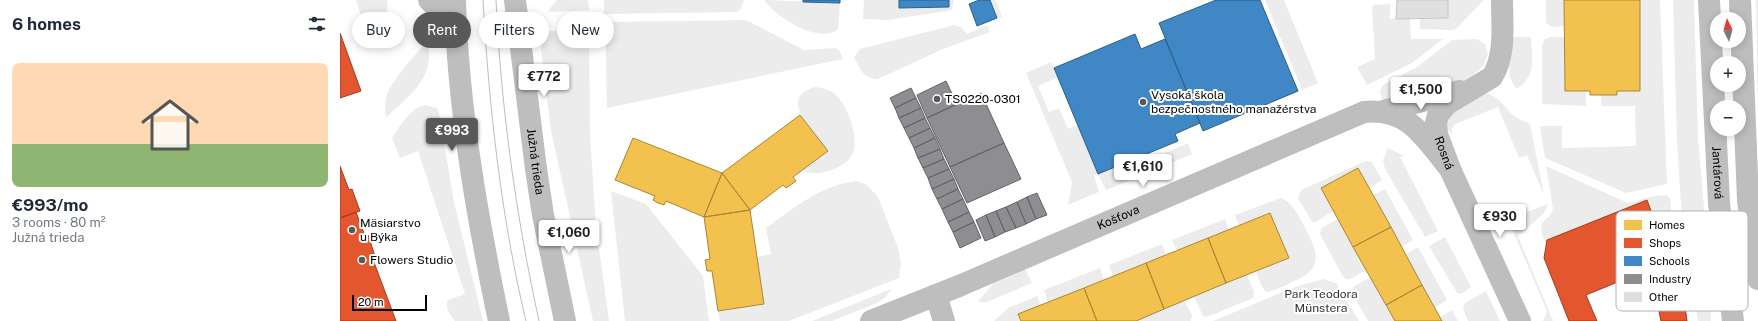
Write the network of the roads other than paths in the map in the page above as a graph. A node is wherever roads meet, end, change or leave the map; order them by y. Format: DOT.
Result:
graph roads {
  1 [pos="428,0"];
  2 [pos="455,0"];
  3 [pos="515,0"];
  4 [pos="1502,0"];
  5 [pos="1709,0"];
  6 [pos="1740,0"];
  7 [pos="440,12"];
  8 [pos="455,12"];
  9 [pos="458,48"];
  10 [pos="1484,82"];
  11 [pos="1374,111"];
  12 [pos="1450,169"];
  13 [pos="1720,211"];
  14 [pos="1758,279"];
  15 [pos="936,295"];
  16 [pos="1732,311"];
  17 [pos="499,321"];
  18 [pos="565,321"];
  19 [pos="871,321"];
  20 [pos="944,321"];
  21 [pos="1520,321"];
  22 [pos="1733,321"];
  1 -- 7 [label="street"];
  2 -- 8 [label="street"];
  3 -- 18 [label="street, Južná trieda"];
  4 -- 10 [label="street"];
  5 -- 13 [label="street, Jantárová"];
  6 -- 14 [label="street"];
  9 -- 17 [label="street"];
  10 -- 11 [label="street, Košťova"];
  10 -- 12 [label="street, Rosná"];
  11 -- 12 [label="street"];
  11 -- 15 [label="street, Košťova"];
  12 -- 21 [label="street, Rosná"];
  15 -- 19 [label="street, Košťova"];
  15 -- 20 [label="street"];
  16 -- 22 [label="street, Jantárová"];
}
